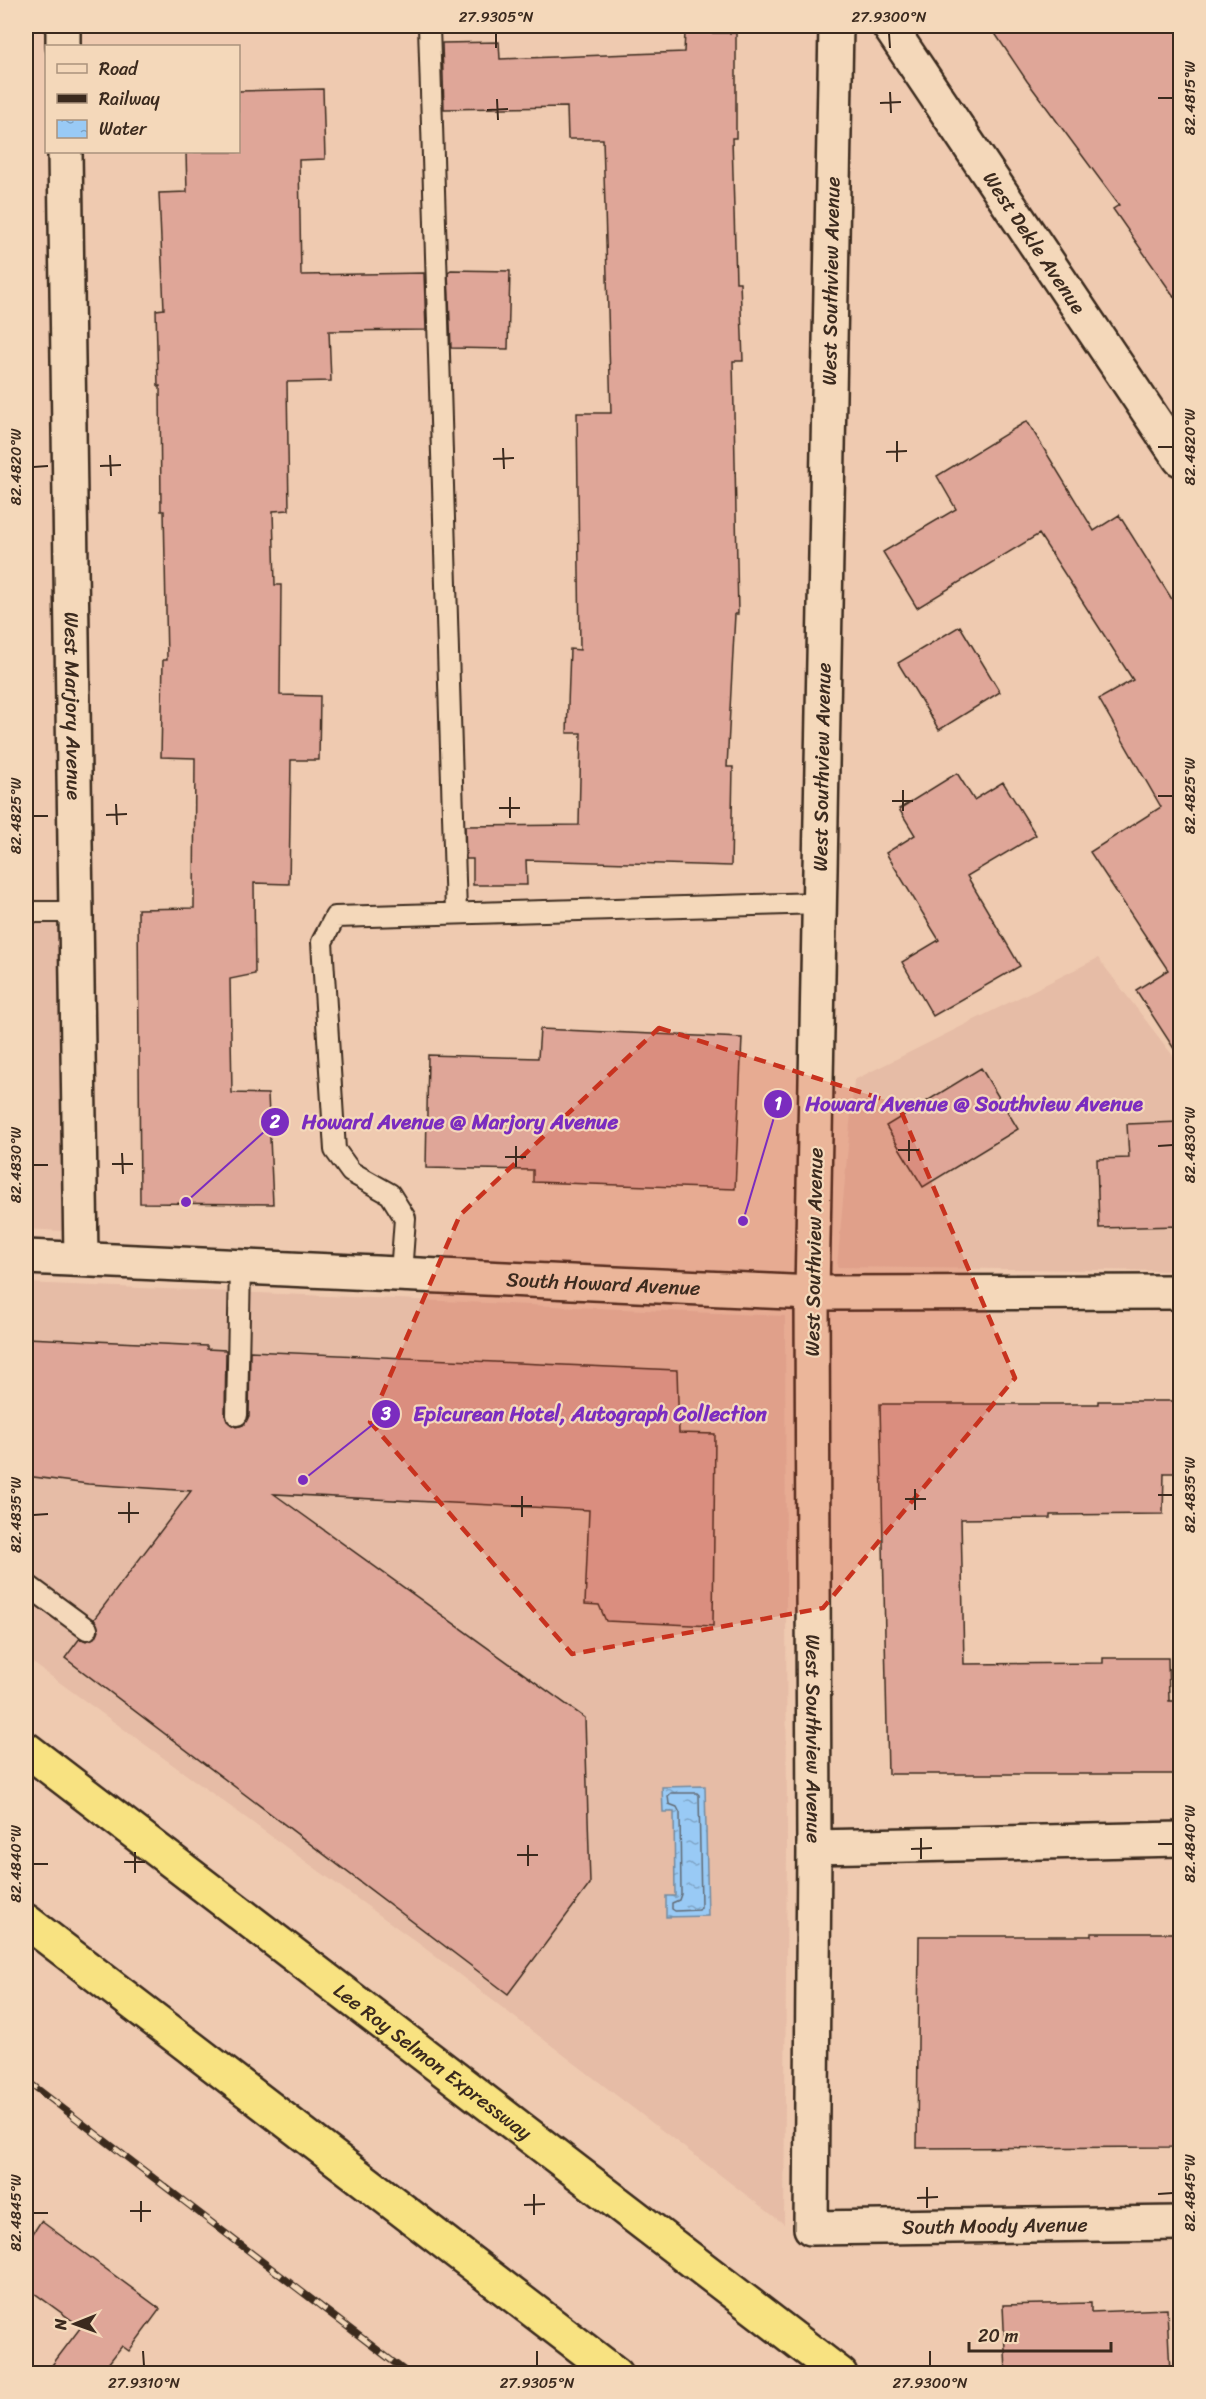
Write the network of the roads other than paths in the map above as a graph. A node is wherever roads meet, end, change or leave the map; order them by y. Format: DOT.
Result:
graph roads {
  1 [pos="63,26"];
  2 [pos="429,26"];
  3 [pos="836,26"];
  4 [pos="889,26"];
  5 [pos="63,45"];
  6 [pos="64,153"];
  7 [pos="1180,459"];
  8 [pos="820,903"];
  9 [pos="26,912"];
  10 [pos="76,912"];
  11 [pos="456,913"];
  12 [pos="26,1257"];
  13 [pos="81,1260"];
  14 [pos="240,1266"];
  15 [pos="401,1274"];
  16 [pos="1180,1292"];
  17 [pos="812,1293"];
  18 [pos="237,1415"];
  19 [pos="26,1584"];
  20 [pos="87,1629"];
  21 [pos="26,1749"];
  22 [pos="1180,1839"];
  23 [pos="814,1847"];
  24 [pos="26,1922"];
  25 [pos="1180,2223"];
  26 [pos="811,2228"];
  27 [pos="616,2373"];
  28 [pos="840,2373"];
  1 -- 5 [label="street"];
  2 -- 11 [label="lane"];
  3 -- 8 [label="street, West Southview Avenue"];
  4 -- 7 [label="street, West Dekle Avenue"];
  6 -- 10 [label="street, West Marjory Avenue"];
  8 -- 11 [label="lane"];
  8 -- 17 [label="street, West Southview Avenue"];
  9 -- 10 [label="lane"];
  10 -- 13 [label="street, West Marjory Avenue"];
  11 -- 15 [label="lane"];
  12 -- 13 [label="street, South Howard Avenue"];
  13 -- 14 [label="street, South Howard Avenue"];
  14 -- 15 [label="street, South Howard Avenue"];
  14 -- 18 [label="lane"];
  15 -- 17 [label="street, South Howard Avenue"];
  16 -- 17 [label="street, South Howard Avenue"];
  17 -- 23 [label="street, West Southview Avenue"];
  19 -- 20 [label="lane"];
  21 -- 28 [label="highway, Lee Roy Selmon Expressway"];
  22 -- 23 [label="street"];
  23 -- 26 [label="street, West Southview Avenue"];
  24 -- 27 [label="highway"];
  25 -- 26 [label="street, South Moody Avenue"];
}
